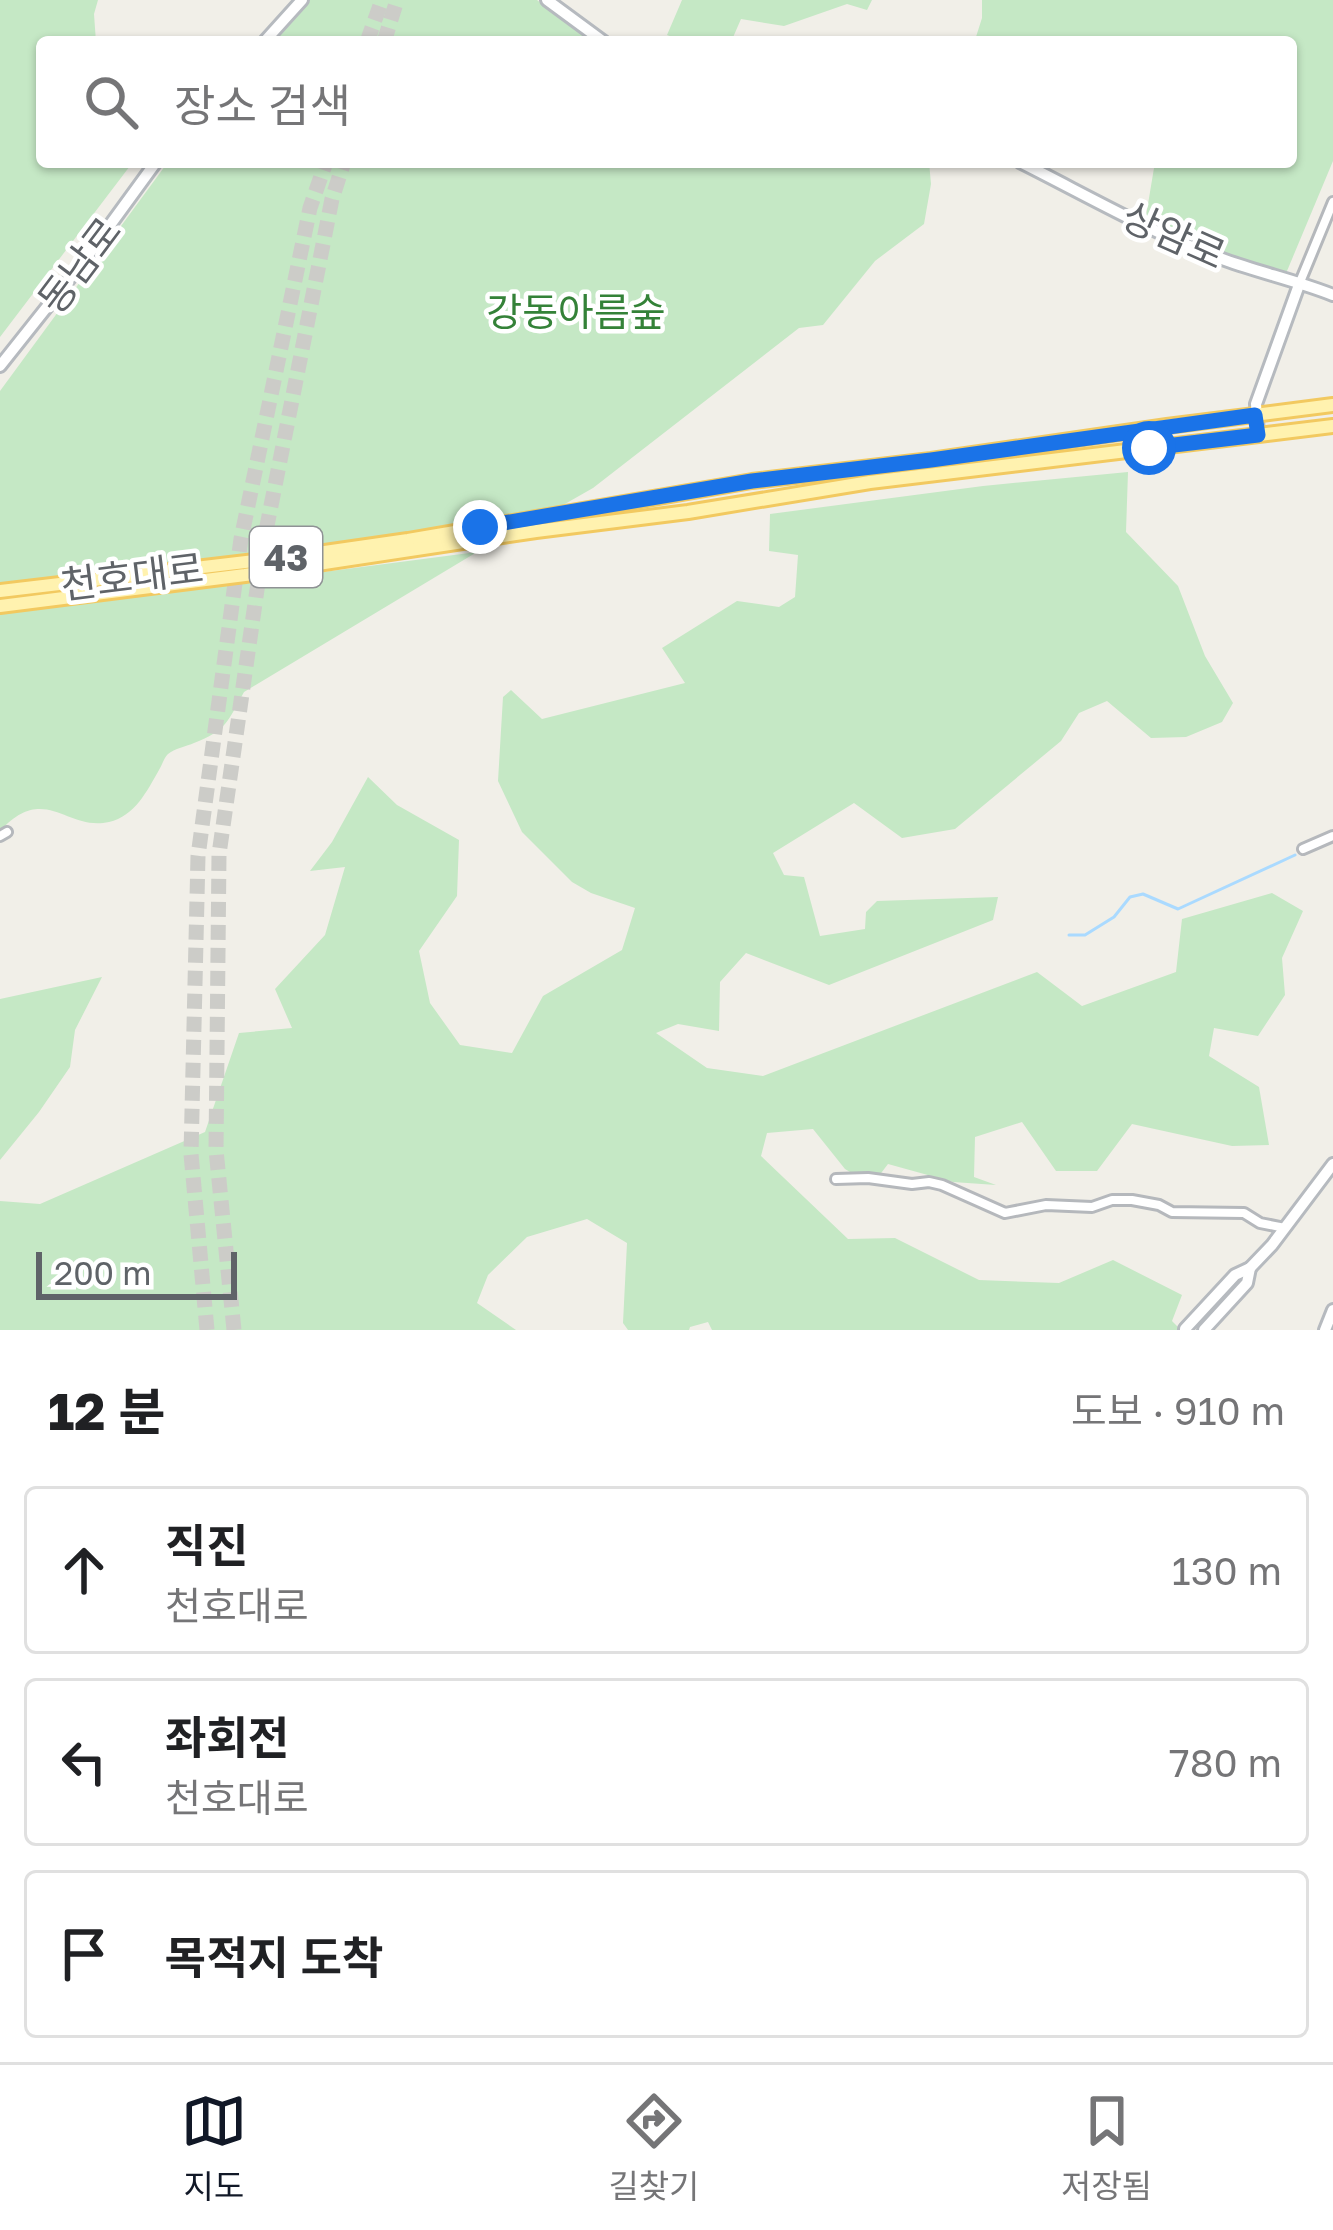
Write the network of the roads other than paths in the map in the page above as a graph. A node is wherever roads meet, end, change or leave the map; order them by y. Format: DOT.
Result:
graph roads {
  1 [pos="302,0"];
  2 [pos="547,0"];
  3 [pos="269,36"];
  4 [pos="596,36"];
  5 [pos="152,168"];
  6 [pos="1032,168"];
  7 [pos="1333,202"];
  8 [pos="1300,282"];
  9 [pos="1333,295"];
  10 [pos="0,366"];
  11 [pos="1333,405"];
  12 [pos="1255,415"];
  13 [pos="1333,426"];
  14 [pos="1258,435"];
  15 [pos="0,591"];
  16 [pos="0,606"];
  17 [pos="1333,836"];
  18 [pos="1303,849"];
  19 [pos="1333,1164"];
  20 [pos="836,1178"];
  21 [pos="1287,1228"];
  22 [pos="1250,1268"];
  23 [pos="1333,1310"];
  24 [pos="1185,1329"];
  25 [pos="1204,1330"];
  26 [pos="1325,1330"];
  1 -- 3 [label="main road"];
  2 -- 4 [label="main road"];
  5 -- 10 [label="main road, 동남로"];
  6 -- 8 [label="main road, 상암로"];
  7 -- 8 [label="street"];
  8 -- 9 [label="main road, 상암로"];
  8 -- 12 [label="main road"];
  11 -- 12 [label="main road, 천호대로 / 43"];
  12 -- 14 [label="main road"];
  12 -- 15 [label="main road, 천호대로 / 43"];
  13 -- 14 [label="main road, 천호대로 / 43"];
  14 -- 16 [label="main road, 천호대로 / 43"];
  17 -- 18 [label="street"];
  19 -- 21 [label="main road"];
  20 -- 21 [label="street"];
  21 -- 22 [label="main road"];
  22 -- 24 [label="main road"];
  22 -- 25 [label="main road"];
  23 -- 26 [label="main road"];
}
